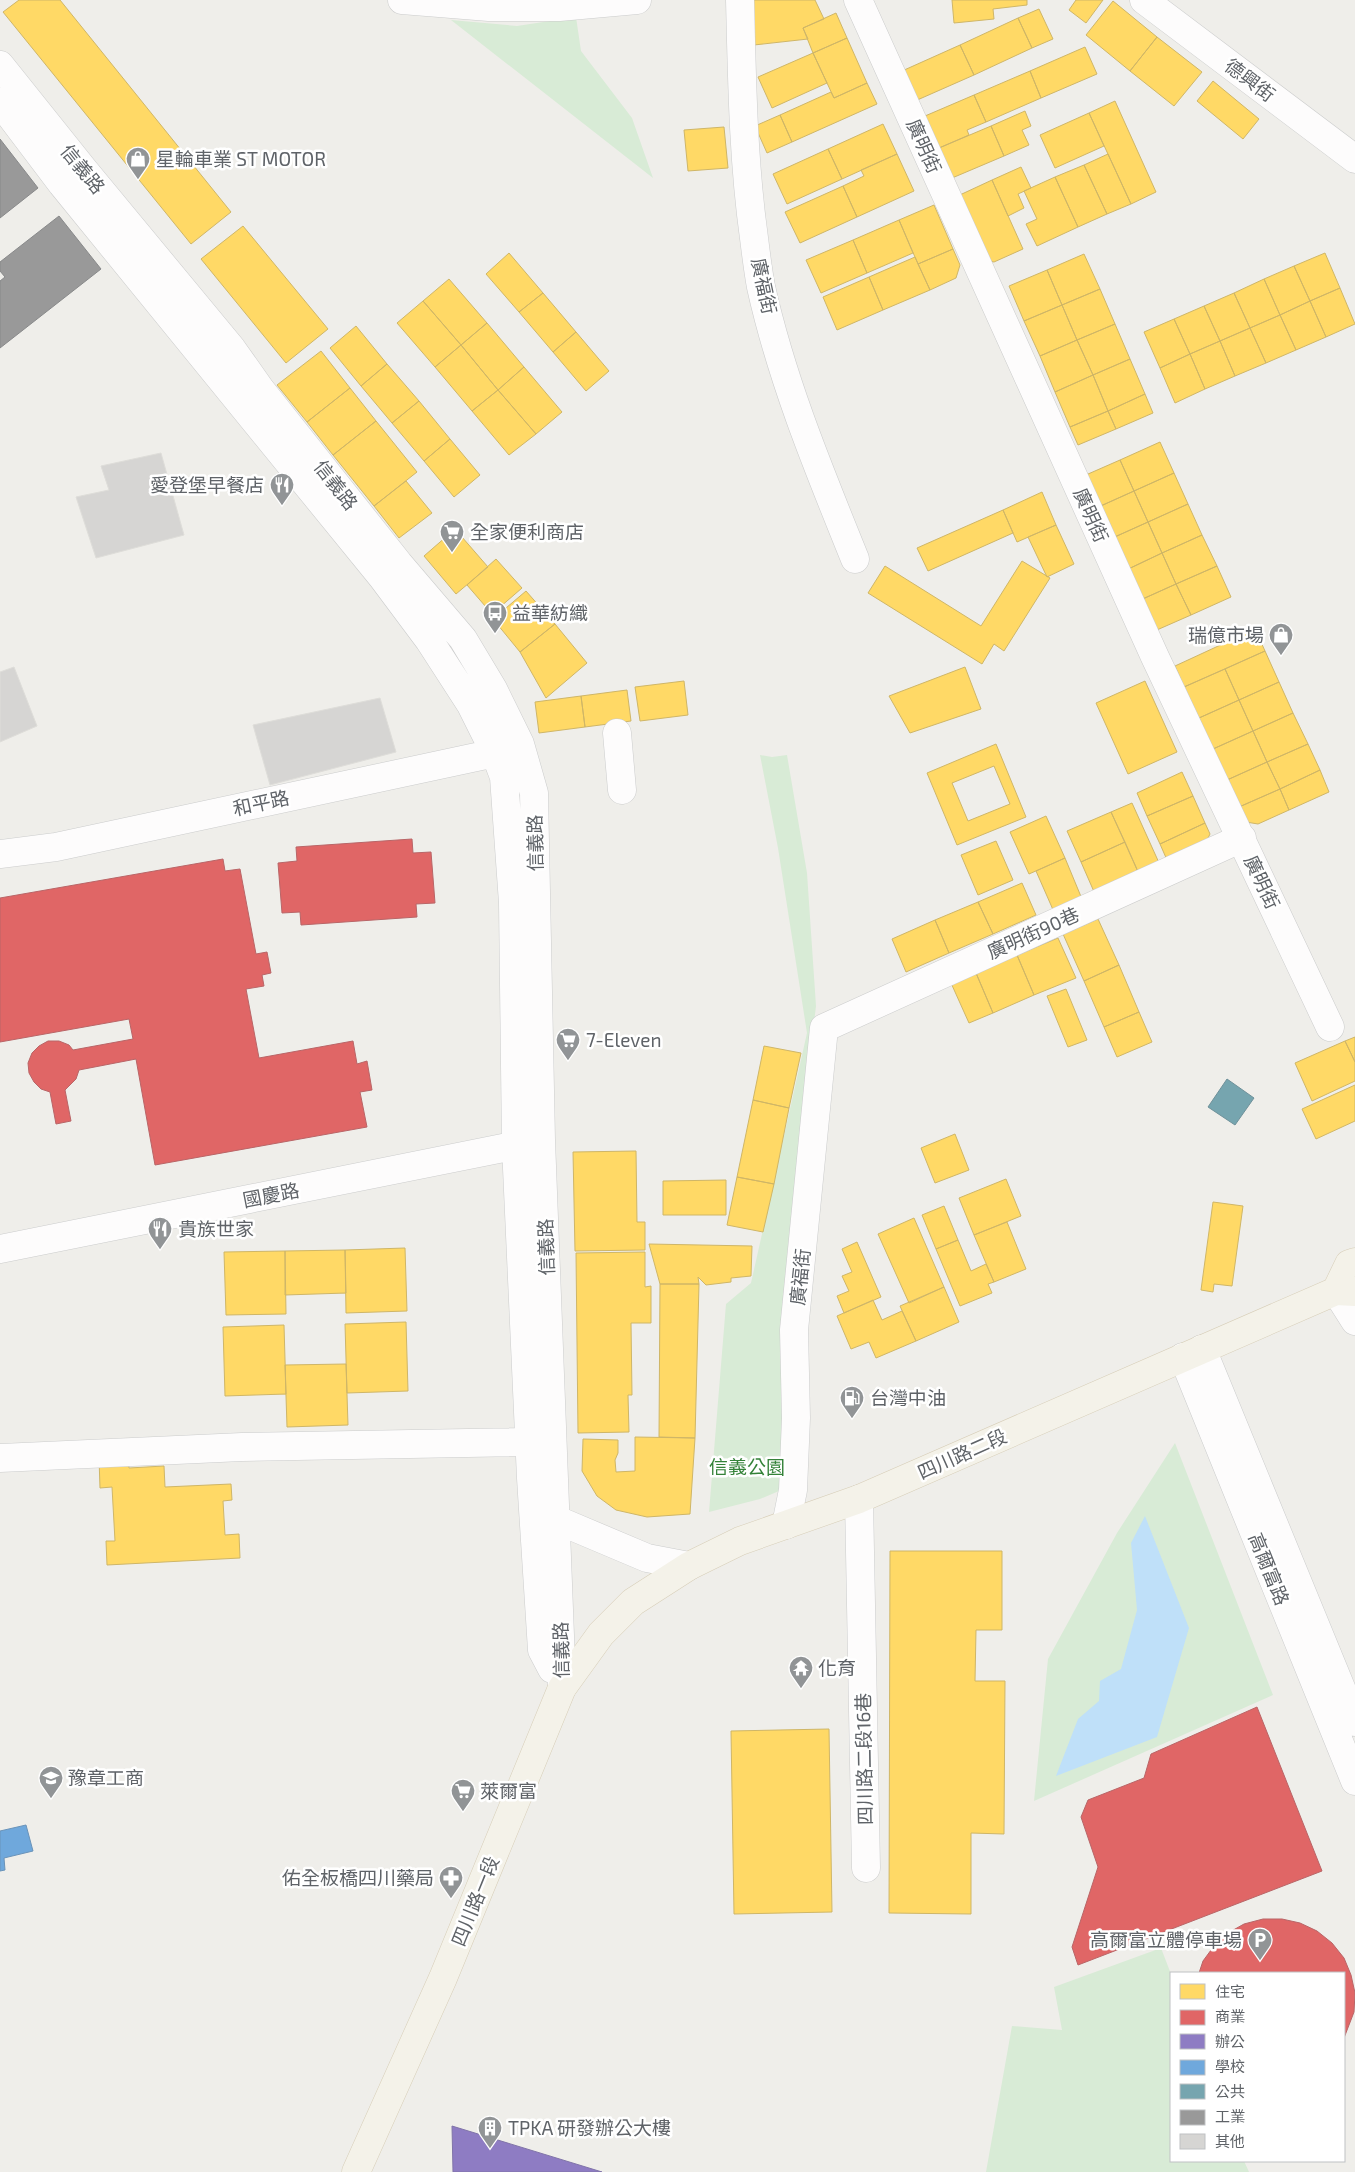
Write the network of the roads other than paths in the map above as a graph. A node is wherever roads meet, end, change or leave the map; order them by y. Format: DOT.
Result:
graph roads {
  1 [pos="402,0"];
  2 [pos="636,0"];
  3 [pos="740,0"];
  4 [pos="858,0"];
  5 [pos="1144,0"];
  6 [pos="0,65"];
  7 [pos="0,102"];
  8 [pos="1355,159"];
  9 [pos="855,559"];
  10 [pos="617,733"];
  11 [pos="508,748"];
  12 [pos="622,790"];
  13 [pos="1242,838"];
  14 [pos="0,854"];
  15 [pos="1330,1027"];
  16 [pos="824,1028"];
  17 [pos="528,1143"];
  18 [pos="0,1249"];
  19 [pos="1355,1262"];
  20 [pos="1346,1291"];
  21 [pos="1355,1321"];
  22 [pos="1193,1353"];
  23 [pos="529,1442"];
  24 [pos="0,1458"];
  25 [pos="531,1478"];
  26 [pos="860,1499"];
  27 [pos="557,1520"];
  28 [pos="786,1525"];
  29 [pos="689,1566"];
  30 [pos="601,1634"];
  31 [pos="562,1688"];
  32 [pos="1355,1722"];
  33 [pos="1355,1781"];
  34 [pos="866,1868"];
  35 [pos="356,2172"];
  1 -- 2 [label="street"];
  3 -- 9 [label="street, 廣福街"];
  4 -- 13 [label="street, 廣明街"];
  5 -- 8 [label="street, 德興街"];
  6 -- 11 [label="street, 信義路"];
  7 -- 11 [label="street, 信義路"];
  10 -- 12 [label="street"];
  11 -- 14 [label="street, 和平路"];
  11 -- 17 [label="street, 信義路"];
  13 -- 15 [label="street, 廣明街"];
  13 -- 16 [label="street, 廣明街90巷"];
  16 -- 28 [label="street, 廣福街"];
  17 -- 18 [label="street, 國慶路"];
  17 -- 23 [label="street, 信義路"];
  17 -- 27 [label="street, 信義路"];
  19 -- 20 [label="main road"];
  20 -- 21 [label="street"];
  20 -- 22 [label="main road, 四川路二段"];
  22 -- 26 [label="main road, 四川路二段"];
  22 -- 32 [label="street, 高爾富路"];
  22 -- 33 [label="street, 高爾富路"];
  23 -- 24 [label="street"];
  23 -- 25 [label="street, 信義路"];
  25 -- 27 [label="street"];
  25 -- 31 [label="street, 信義路"];
  26 -- 28 [label="main road, 四川路二段"];
  26 -- 34 [label="street, 四川路二段16巷"];
  27 -- 29 [label="street"];
  27 -- 31 [label="street, 信義路"];
  28 -- 29 [label="main road, 四川路二段"];
  29 -- 30 [label="main road, 四川路二段"];
  30 -- 31 [label="main road, 四川路一段"];
  31 -- 35 [label="main road, 四川路一段"];
}
